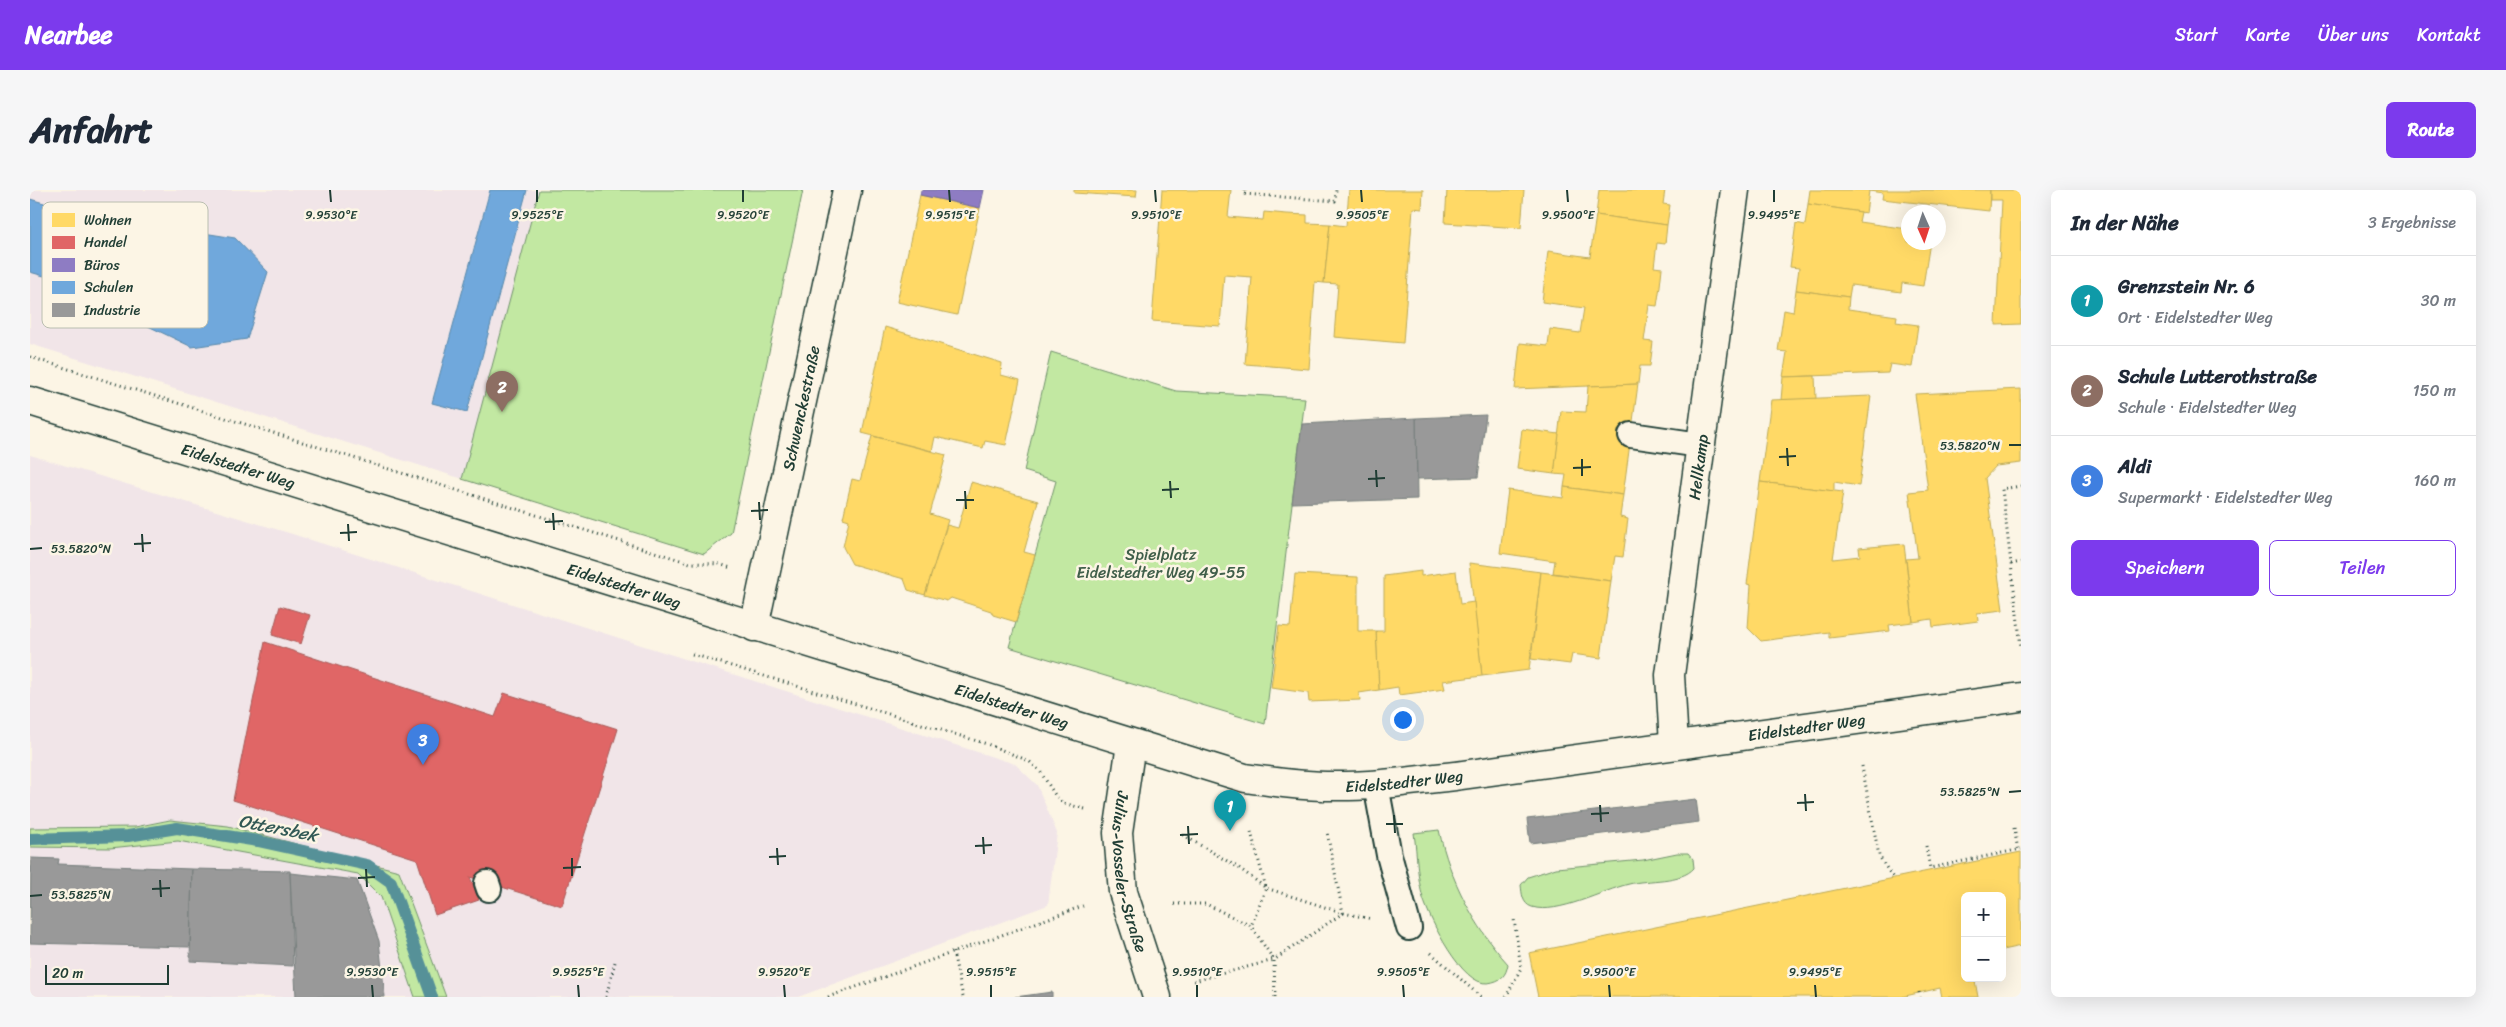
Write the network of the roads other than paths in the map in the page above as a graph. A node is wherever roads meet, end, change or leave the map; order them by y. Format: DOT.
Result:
graph roads {
  1 [pos="847,190"];
  2 [pos="1735,190"];
  3 [pos="30,401"];
  4 [pos="1631,435"];
  5 [pos="1700,445"];
  6 [pos="754,627"];
  7 [pos="2021,697"];
  8 [pos="1131,744"];
  9 [pos="1674,745"];
  10 [pos="1376,785"];
  11 [pos="1409,928"];
  12 [pos="1158,997"];
  1 -- 6 [label="street, Schwenckestraße"];
  2 -- 5 [label="street, Hellkamp"];
  3 -- 6 [label="street, Eidelstedter Weg"];
  4 -- 5 [label="lane"];
  5 -- 9 [label="street, Hellkamp"];
  6 -- 8 [label="street, Eidelstedter Weg"];
  7 -- 9 [label="street, Eidelstedter Weg"];
  8 -- 10 [label="street, Eidelstedter Weg"];
  8 -- 12 [label="street, Julius-Vosseler-Straße"];
  9 -- 10 [label="street, Eidelstedter Weg"];
  10 -- 11 [label="lane"];
}
